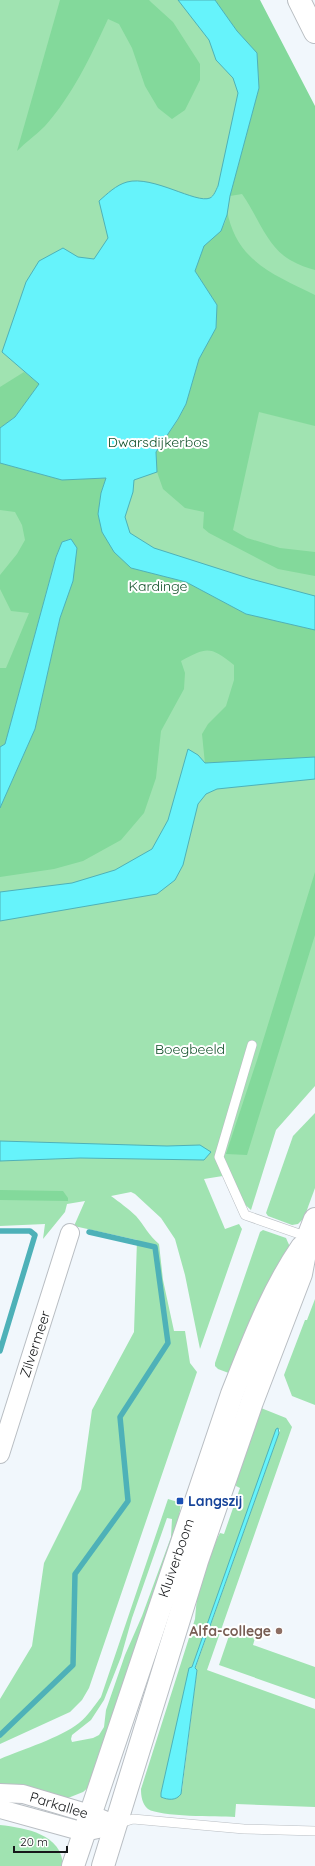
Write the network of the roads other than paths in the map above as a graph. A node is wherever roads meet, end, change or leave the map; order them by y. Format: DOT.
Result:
graph roads {
  1 [pos="299,0"];
  2 [pos="315,32"];
  3 [pos="252,1045"];
  4 [pos="313,1232"];
  5 [pos="70,1233"];
  6 [pos="0,1454"];
  7 [pos="0,1793"];
  8 [pos="0,1809"];
  9 [pos="87,1823"];
  10 [pos="116,1825"];
  11 [pos="315,1831"];
  12 [pos="73,1866"];
  13 [pos="103,1866"];
  1 -- 2 [label="main road"];
  3 -- 4 [label="lane"];
  4 -- 9 [label="main road, Kluiverboom"];
  4 -- 10 [label="main road, Kluiverboom"];
  5 -- 6 [label="street, Zilvermeer"];
  7 -- 9 [label="street, Parkallee"];
  8 -- 9 [label="street, Parkallee"];
  9 -- 10 [label="street, Parkallee"];
  9 -- 12 [label="main road, Kluiverboom"];
  10 -- 11 [label="lane"];
  10 -- 13 [label="main road, Kluiverboom"];
}
